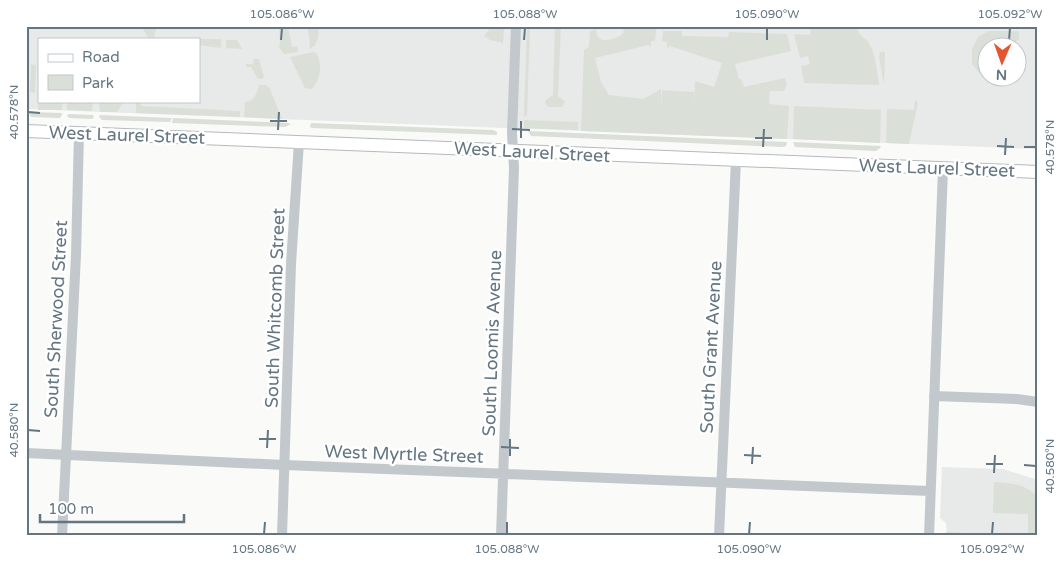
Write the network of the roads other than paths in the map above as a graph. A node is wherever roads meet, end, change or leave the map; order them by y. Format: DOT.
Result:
graph roads {
  1 [pos="516,26"];
  2 [pos="26,131"];
  3 [pos="79,133"];
  4 [pos="299,142"];
  5 [pos="513,151"];
  6 [pos="736,160"];
  7 [pos="943,169"];
  8 [pos="1038,172"];
  9 [pos="934,396"];
  10 [pos="1038,402"];
  11 [pos="26,453"];
  12 [pos="66,454"];
  13 [pos="285,465"];
  14 [pos="504,474"];
  15 [pos="721,482"];
  16 [pos="930,491"];
  17 [pos="62,536"];
  18 [pos="282,536"];
  19 [pos="501,536"];
  20 [pos="719,536"];
  21 [pos="929,536"];
  1 -- 5 [label="street, South Loomis Avenue"];
  2 -- 3 [label="main road, West Laurel Street"];
  3 -- 4 [label="main road, West Laurel Street"];
  3 -- 12 [label="street, South Sherwood Street"];
  4 -- 5 [label="main road, West Laurel Street"];
  4 -- 13 [label="street, South Whitcomb Street"];
  5 -- 6 [label="main road, West Laurel Street"];
  5 -- 14 [label="street, South Loomis Avenue"];
  6 -- 7 [label="main road, West Laurel Street"];
  6 -- 15 [label="street, South Grant Avenue"];
  7 -- 8 [label="main road, West Laurel Street"];
  7 -- 9 [label="street"];
  9 -- 10 [label="street"];
  9 -- 16 [label="street"];
  11 -- 12 [label="street, West Myrtle Street"];
  12 -- 13 [label="street, West Myrtle Street"];
  12 -- 17 [label="street, South Sherwood Street"];
  13 -- 14 [label="street, West Myrtle Street"];
  13 -- 18 [label="street, South Whitcomb Street"];
  14 -- 15 [label="street, West Myrtle Street"];
  14 -- 19 [label="street, South Loomis Avenue"];
  15 -- 16 [label="street, West Myrtle Street"];
  15 -- 20 [label="street, South Grant Avenue"];
  16 -- 21 [label="street"];
}
